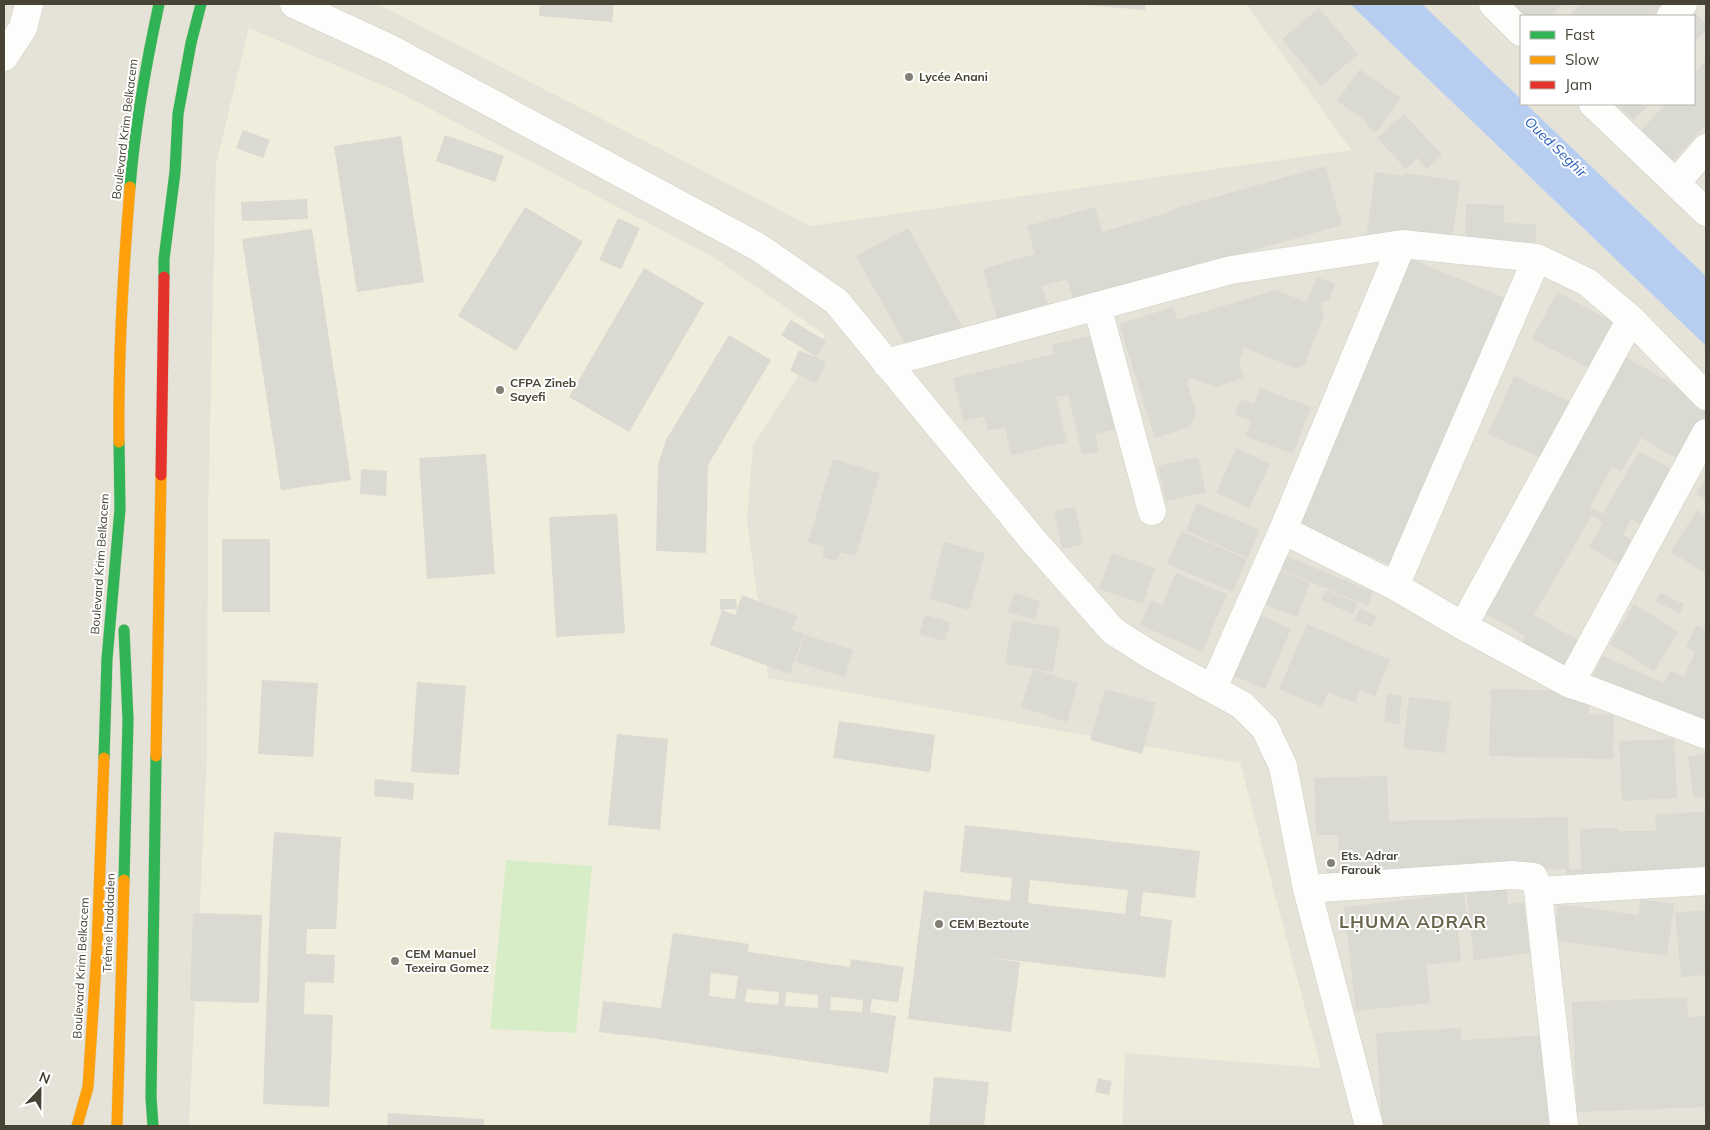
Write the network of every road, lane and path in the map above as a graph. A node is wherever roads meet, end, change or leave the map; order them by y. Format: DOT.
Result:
graph roads {
  1 [pos="29,4"];
  2 [pos="159,4"];
  3 [pos="201,4"];
  4 [pos="294,4"];
  5 [pos="1493,4"];
  6 [pos="1683,4"];
  7 [pos="1672,15"];
  8 [pos="1520,31"];
  9 [pos="4,57"];
  10 [pos="1594,105"];
  11 [pos="1706,148"];
  12 [pos="1676,183"];
  13 [pos="1706,212"];
  14 [pos="1402,244"];
  15 [pos="1537,258"];
  16 [pos="1096,306"];
  17 [pos="1630,319"];
  18 [pos="886,363"];
  19 [pos="1706,396"];
  20 [pos="1706,433"];
  21 [pos="120,509"];
  22 [pos="1152,511"];
  23 [pos="160,512"];
  24 [pos="1283,530"];
  25 [pos="1395,586"];
  26 [pos="147,597"];
  27 [pos="1464,626"];
  28 [pos="137,663"];
  29 [pos="1570,684"];
  30 [pos="1213,688"];
  31 [pos="128,720"];
  32 [pos="1706,734"];
  33 [pos="1706,881"];
  34 [pos="1307,889"];
  35 [pos="1538,891"];
  36 [pos="77,1126"];
  37 [pos="117,1126"];
  38 [pos="153,1126"];
  39 [pos="1369,1126"];
  40 [pos="1564,1126"];
  1 -- 9 [label="street"];
  2 -- 21 [label="main road, Boulevard Krim Belkacem"];
  3 -- 23 [label="main road"];
  4 -- 18 [label="street"];
  5 -- 8 [label="street"];
  6 -- 7 [label="street"];
  10 -- 12 [label="street"];
  11 -- 12 [label="street"];
  12 -- 13 [label="street"];
  14 -- 15 [label="street"];
  14 -- 16 [label="street"];
  14 -- 24 [label="street"];
  15 -- 17 [label="street"];
  15 -- 25 [label="street"];
  16 -- 18 [label="street"];
  16 -- 22 [label="street"];
  17 -- 19 [label="street"];
  17 -- 27 [label="street"];
  18 -- 30 [label="street"];
  20 -- 29 [label="street"];
  21 -- 31 [label="main road, Trémie Ihaddaden"];
  21 -- 36 [label="main road, Boulevard Krim Belkacem"];
  23 -- 26 [label="main road"];
  23 -- 38 [label="main road"];
  24 -- 25 [label="street"];
  24 -- 30 [label="street"];
  25 -- 27 [label="street"];
  27 -- 29 [label="street"];
  28 -- 31 [label="main road, Trémie Ihaddaden"];
  29 -- 32 [label="street"];
  30 -- 34 [label="street"];
  31 -- 37 [label="main road, Trémie Ihaddaden"];
  33 -- 35 [label="street"];
  34 -- 35 [label="street"];
  34 -- 39 [label="street"];
  35 -- 40 [label="street"];
}
